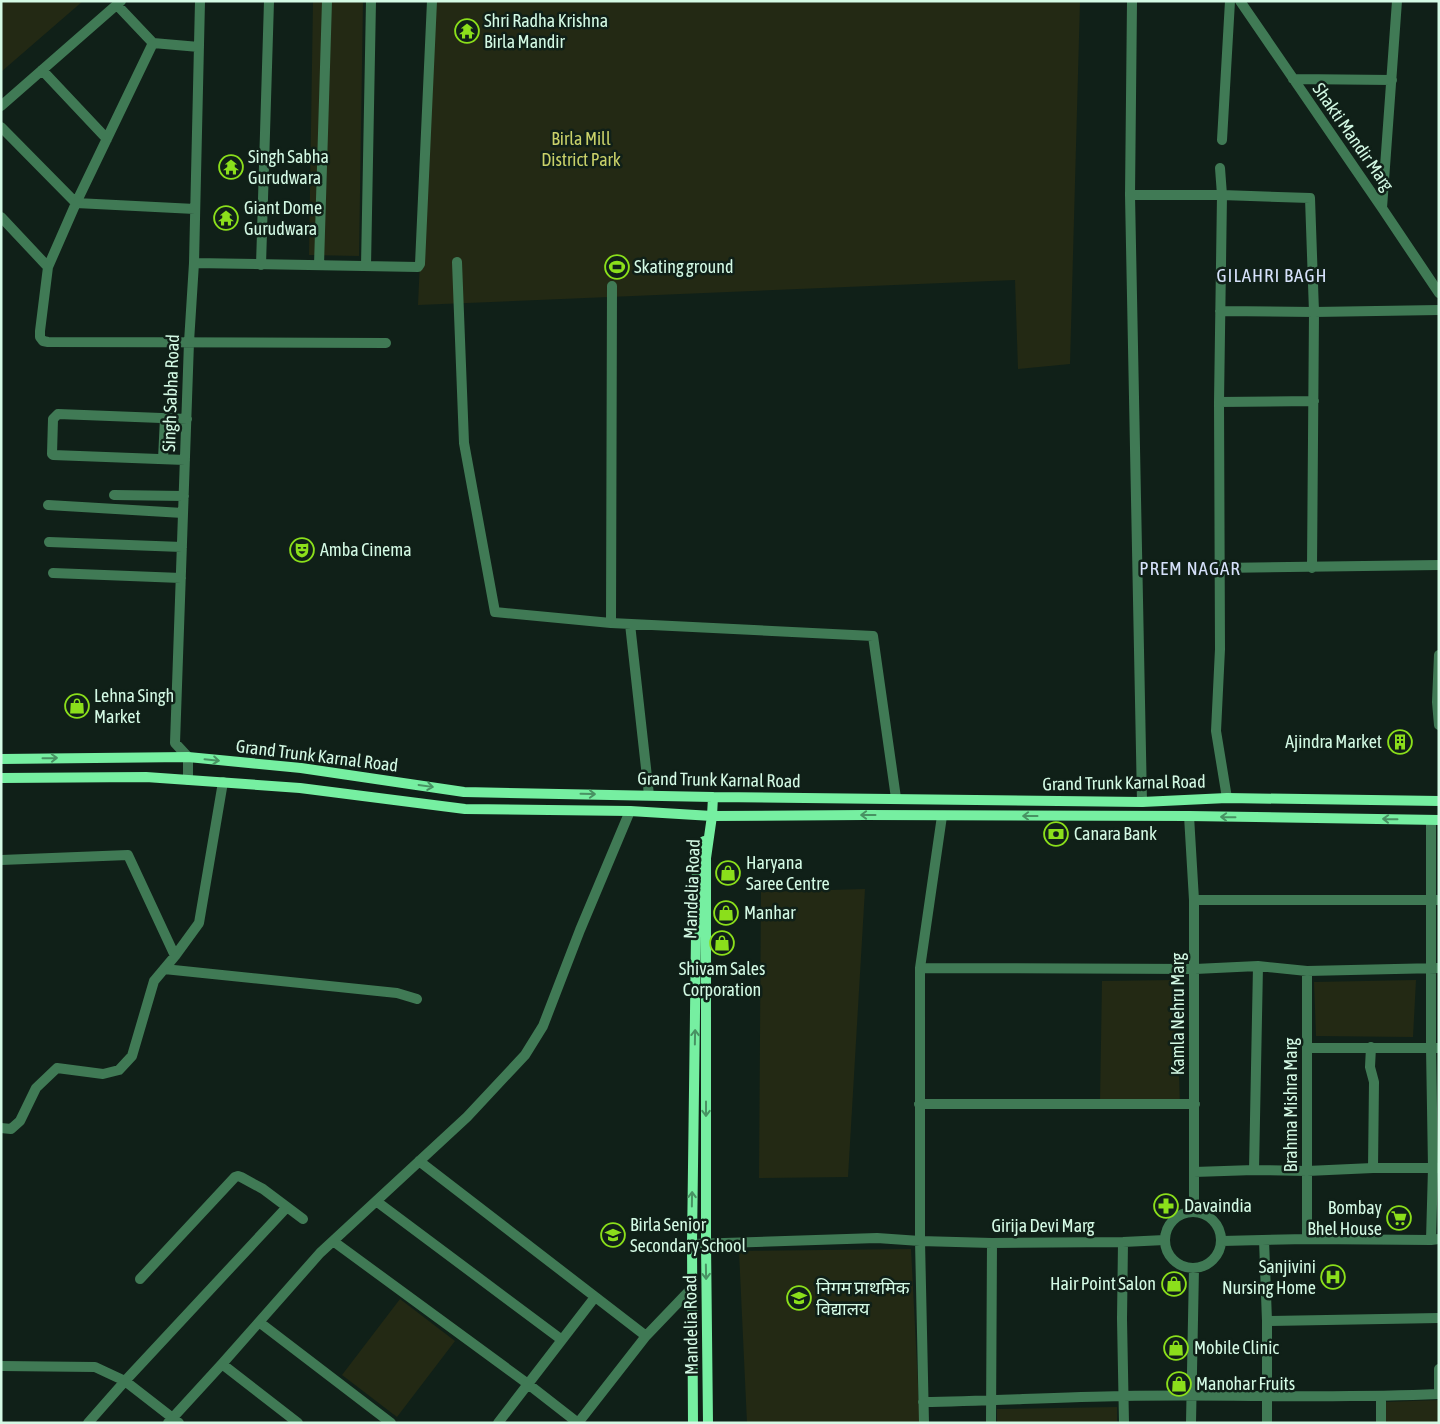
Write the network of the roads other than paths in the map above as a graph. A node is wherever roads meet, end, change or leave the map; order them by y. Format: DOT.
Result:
graph roads {
  1 [pos="200,1"];
  2 [pos="269,1"];
  3 [pos="328,1"];
  4 [pos="371,1"];
  5 [pos="432,1"];
  6 [pos="1132,1"];
  7 [pos="1230,1"];
  8 [pos="1240,1"];
  9 [pos="1397,1"];
  10 [pos="119,3"];
  11 [pos="153,43"];
  12 [pos="199,47"];
  13 [pos="42,70"];
  14 [pos="1293,79"];
  15 [pos="1392,80"];
  16 [pos="1,106"];
  17 [pos="1,127"];
  18 [pos="107,139"];
  19 [pos="1222,140"];
  20 [pos="1220,168"];
  21 [pos="1130,195"];
  22 [pos="1222,195"];
  23 [pos="76,204"];
  24 [pos="195,208"];
  25 [pos="1382,208"];
  26 [pos="1,217"];
  27 [pos="457,262"];
  28 [pos="194,263"];
  29 [pos="261,265"];
  30 [pos="319,265"];
  31 [pos="366,266"];
  32 [pos="48,268"];
  33 [pos="612,286"];
  34 [pos="1439,293"];
  35 [pos="1439,310"];
  36 [pos="1220,311"];
  37 [pos="1314,312"];
  38 [pos="189,342"];
  39 [pos="386,343"];
  40 [pos="1314,401"];
  41 [pos="1219,402"];
  42 [pos="165,418"];
  43 [pos="186,419"];
  44 [pos="163,459"];
  45 [pos="185,460"];
  46 [pos="114,495"];
  47 [pos="184,496"];
  48 [pos="48,505"];
  49 [pos="183,513"];
  50 [pos="49,542"];
  51 [pos="182,547"];
  52 [pos="1439,565"];
  53 [pos="1219,568"];
  54 [pos="1312,568"];
  55 [pos="53,573"];
  56 [pos="181,578"];
  57 [pos="612,623"];
  58 [pos="630,624"];
  59 [pos="1439,655"];
  60 [pos="1438,702"];
  61 [pos="1439,725"];
  62 [pos="188,757"];
  63 [pos="1,759"];
  64 [pos="1,778"];
  65 [pos="188,780"];
  66 [pos="223,782"];
  67 [pos="650,795"];
  68 [pos="713,797"];
  69 [pos="896,798"];
  70 [pos="1228,798"];
  71 [pos="1439,800"];
  72 [pos="1142,802"];
  73 [pos="630,811"];
  74 [pos="712,816"];
  75 [pos="942,816"];
  76 [pos="1189,816"];
  77 [pos="1435,820"];
  78 [pos="1,860"];
  79 [pos="1194,900"];
  80 [pos="1435,900"];
  81 [pos="175,956"];
  82 [pos="1258,966"];
  83 [pos="920,968"];
  84 [pos="164,969"];
  85 [pos="1194,969"];
  86 [pos="1435,969"];
  87 [pos="1307,971"];
  88 [pos="417,999"];
  89 [pos="1307,1048"];
  90 [pos="1370,1048"];
  91 [pos="1435,1048"];
  92 [pos="919,1104"];
  93 [pos="1194,1104"];
  94 [pos="1,1128"];
  95 [pos="419,1161"];
  96 [pos="1374,1168"];
  97 [pos="1436,1168"];
  98 [pos="1254,1170"];
  99 [pos="1308,1171"];
  100 [pos="1194,1172"];
  101 [pos="376,1201"];
  102 [pos="287,1207"];
  103 [pos="1194,1212"];
  104 [pos="303,1219"];
  105 [pos="1307,1239"];
  106 [pos="1435,1239"];
  107 [pos="1165,1240"];
  108 [pos="1222,1240"];
  109 [pos="1264,1240"];
  110 [pos="332,1241"];
  111 [pos="920,1241"];
  112 [pos="1124,1242"];
  113 [pos="992,1243"];
  114 [pos="692,1244"];
  115 [pos="706,1244"];
  116 [pos="1194,1268"];
  117 [pos="140,1279"];
  118 [pos="692,1288"];
  119 [pos="595,1297"];
  120 [pos="1439,1318"];
  121 [pos="1267,1321"];
  122 [pos="259,1322"];
  123 [pos="646,1336"];
  124 [pos="562,1340"];
  125 [pos="222,1364"];
  126 [pos="1,1366"];
  127 [pos="1439,1369"];
  128 [pos="125,1381"];
  129 [pos="528,1384"];
  130 [pos="1438,1394"];
  131 [pos="1123,1396"];
  132 [pos="1192,1396"];
  133 [pos="1267,1396"];
  134 [pos="1381,1397"];
  135 [pos="991,1401"];
  136 [pos="922,1402"];
  137 [pos="173,1421"];
  138 [pos="88,1423"];
  139 [pos="298,1423"];
  140 [pos="391,1423"];
  141 [pos="498,1423"];
  142 [pos="578,1423"];
  143 [pos="693,1423"];
  144 [pos="708,1423"];
  145 [pos="924,1423"];
  146 [pos="991,1423"];
  147 [pos="1124,1423"];
  148 [pos="1191,1423"];
  149 [pos="1267,1423"];
  150 [pos="1381,1423"];
  1 -- 12 [label="street, Singh Sabha Road"];
  2 -- 29 [label="street"];
  3 -- 30 [label="street"];
  4 -- 31 [label="street"];
  5 -- 31 [label="street"];
  6 -- 21 [label="street"];
  7 -- 19 [label="street"];
  8 -- 14 [label="street, Shakti Mandir Marg"];
  9 -- 15 [label="street"];
  10 -- 11 [label="street"];
  10 -- 13 [label="street"];
  11 -- 12 [label="street"];
  11 -- 18 [label="street"];
  12 -- 24 [label="street, Singh Sabha Road"];
  13 -- 16 [label="street"];
  13 -- 18 [label="street"];
  14 -- 15 [label="street"];
  14 -- 25 [label="street, Shakti Mandir Marg"];
  15 -- 25 [label="street"];
  17 -- 23 [label="street"];
  18 -- 23 [label="street"];
  20 -- 22 [label="street"];
  21 -- 22 [label="street"];
  21 -- 72 [label="street"];
  22 -- 36 [label="street"];
  22 -- 37 [label="street"];
  23 -- 24 [label="street"];
  23 -- 32 [label="street"];
  24 -- 28 [label="street, Singh Sabha Road"];
  25 -- 34 [label="street, Shakti Mandir Marg"];
  26 -- 32 [label="street"];
  27 -- 57 [label="street"];
  28 -- 29 [label="street"];
  28 -- 38 [label="street, Singh Sabha Road"];
  29 -- 30 [label="street"];
  30 -- 31 [label="street"];
  32 -- 38 [label="street"];
  33 -- 57 [label="street"];
  35 -- 37 [label="street"];
  36 -- 37 [label="street"];
  36 -- 41 [label="street"];
  37 -- 40 [label="street"];
  38 -- 39 [label="street"];
  38 -- 43 [label="street, Singh Sabha Road"];
  40 -- 41 [label="street"];
  40 -- 54 [label="street"];
  41 -- 53 [label="street"];
  42 -- 43 [label="street"];
  42 -- 44 [label="street"];
  42 -- 44 [label="street"];
  43 -- 45 [label="street, Singh Sabha Road"];
  44 -- 45 [label="street"];
  45 -- 47 [label="street, Singh Sabha Road"];
  46 -- 47 [label="street"];
  47 -- 49 [label="street, Singh Sabha Road"];
  48 -- 49 [label="street"];
  49 -- 51 [label="street, Singh Sabha Road"];
  50 -- 51 [label="street"];
  51 -- 56 [label="street, Singh Sabha Road"];
  52 -- 54 [label="street"];
  53 -- 54 [label="street"];
  53 -- 70 [label="street"];
  55 -- 56 [label="street"];
  56 -- 62 [label="street, Singh Sabha Road"];
  57 -- 58 [label="street"];
  58 -- 67 [label="street"];
  58 -- 69 [label="street"];
  59 -- 60 [label="street"];
  60 -- 61 [label="street"];
  63 -- 62 [label="main road, Grand Trunk Karnal Road, one-way"];
  62 -- 65 [label="street"];
  62 -- 67 [label="main road, Grand Trunk Karnal Road, one-way"];
  64 -- 65 [label="main road, Grand Trunk Karnal Road"];
  65 -- 66 [label="main road, Grand Trunk Karnal Road"];
  66 -- 73 [label="main road, Grand Trunk Karnal Road"];
  66 -- 81 [label="street"];
  67 -- 68 [label="main road, Grand Trunk Karnal Road"];
  68 -- 69 [label="main road, Grand Trunk Karnal Road"];
  68 -- 74 [label="main road"];
  69 -- 72 [label="main road, Grand Trunk Karnal Road"];
  70 -- 71 [label="main road, Grand Trunk Karnal Road"];
  70 -- 72 [label="main road, Grand Trunk Karnal Road"];
  73 -- 74 [label="main road, Grand Trunk Karnal Road"];
  73 -- 95 [label="street"];
  75 -- 74 [label="main road, Grand Trunk Karnal Road, one-way"];
  114 -- 74 [label="main road, Mandelia Road, one-way"];
  74 -- 115 [label="main road, Mandelia Road, one-way"];
  76 -- 75 [label="main road, Grand Trunk Karnal Road, one-way"];
  75 -- 83 [label="street"];
  77 -- 76 [label="main road, Grand Trunk Karnal Road, one-way"];
  76 -- 79 [label="street, Kamla Nehru Marg"];
  77 -- 80 [label="street"];
  78 -- 81 [label="street"];
  79 -- 80 [label="street"];
  79 -- 85 [label="street, Kamla Nehru Marg"];
  80 -- 86 [label="street"];
  81 -- 84 [label="street"];
  82 -- 85 [label="street"];
  82 -- 87 [label="street"];
  82 -- 98 [label="street"];
  83 -- 85 [label="street"];
  83 -- 92 [label="street"];
  84 -- 88 [label="street"];
  84 -- 94 [label="street"];
  85 -- 93 [label="street, Kamla Nehru Marg"];
  86 -- 87 [label="street"];
  86 -- 91 [label="street"];
  87 -- 89 [label="street, Brahma Mishra Marg"];
  89 -- 90 [label="street"];
  89 -- 99 [label="street, Brahma Mishra Marg"];
  90 -- 91 [label="street"];
  90 -- 96 [label="street"];
  91 -- 97 [label="street"];
  92 -- 93 [label="street"];
  92 -- 111 [label="street"];
  93 -- 100 [label="street, Kamla Nehru Marg"];
  95 -- 101 [label="street"];
  95 -- 119 [label="street"];
  96 -- 97 [label="street"];
  96 -- 99 [label="street"];
  97 -- 106 [label="street"];
  98 -- 99 [label="street"];
  98 -- 100 [label="street"];
  99 -- 105 [label="street, Brahma Mishra Marg"];
  100 -- 103 [label="street, Kamla Nehru Marg"];
  101 -- 110 [label="street"];
  101 -- 124 [label="street"];
  102 -- 104 [label="street"];
  102 -- 117 [label="street"];
  102 -- 128 [label="street"];
  103 -- 107 [label="street"];
  103 -- 108 [label="street"];
  105 -- 106 [label="street"];
  105 -- 109 [label="street"];
  107 -- 112 [label="street, Girija Devi Marg"];
  107 -- 116 [label="street"];
  108 -- 109 [label="street"];
  108 -- 116 [label="street"];
  109 -- 121 [label="street"];
  110 -- 122 [label="street"];
  110 -- 129 [label="street"];
  111 -- 113 [label="street, Girija Devi Marg"];
  111 -- 115 [label="street, Girija Devi Marg"];
  111 -- 136 [label="street"];
  112 -- 113 [label="street, Girija Devi Marg"];
  112 -- 131 [label="street"];
  113 -- 135 [label="street"];
  114 -- 115 [label="street, Girija Devi Marg"];
  114 -- 118 [label="main road, Mandelia Road"];
  115 -- 144 [label="main road, Mandelia Road, one-way"];
  116 -- 132 [label="street"];
  118 -- 123 [label="street"];
  118 -- 143 [label="main road, Mandelia Road"];
  119 -- 123 [label="street"];
  119 -- 124 [label="street"];
  120 -- 121 [label="street"];
  121 -- 133 [label="street"];
  122 -- 125 [label="street"];
  122 -- 140 [label="street"];
  123 -- 142 [label="street"];
  124 -- 129 [label="street"];
  125 -- 137 [label="street"];
  125 -- 139 [label="street"];
  126 -- 128 [label="street"];
  127 -- 130 [label="street"];
  128 -- 137 [label="street"];
  128 -- 138 [label="street"];
  129 -- 141 [label="street"];
  129 -- 142 [label="street"];
  130 -- 134 [label="street"];
  131 -- 132 [label="street"];
  131 -- 135 [label="street"];
  131 -- 147 [label="street"];
  132 -- 133 [label="street"];
  132 -- 148 [label="street"];
  133 -- 134 [label="street"];
  133 -- 149 [label="street"];
  134 -- 150 [label="street"];
  135 -- 136 [label="street"];
  135 -- 146 [label="street"];
  136 -- 145 [label="street"];
}
